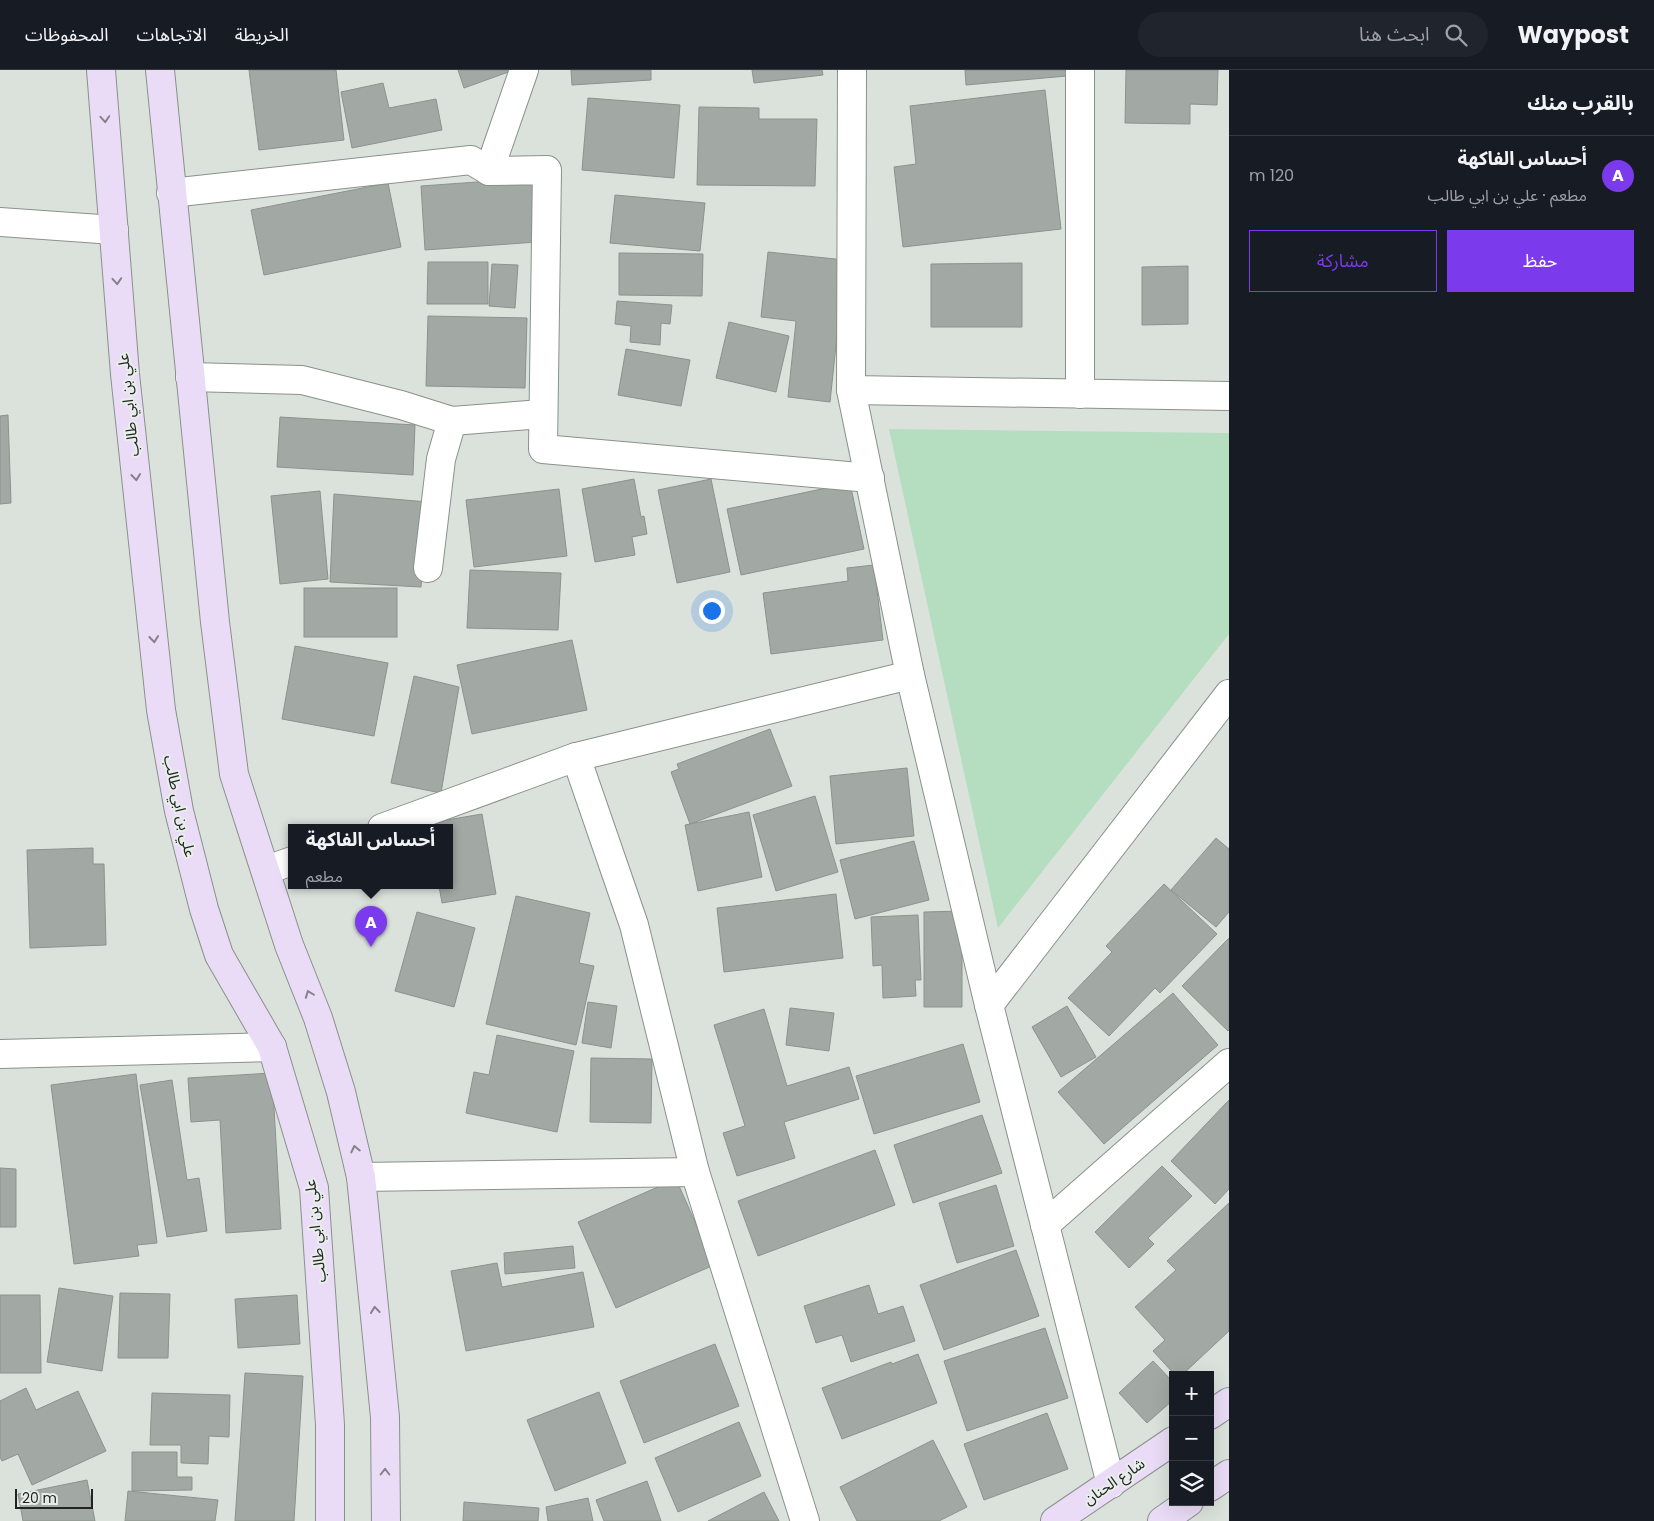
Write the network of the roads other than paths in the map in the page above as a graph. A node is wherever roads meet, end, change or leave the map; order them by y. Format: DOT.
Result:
graph roads {
  1 [pos="101,70"];
  2 [pos="160,70"];
  3 [pos="524,70"];
  4 [pos="852,70"];
  5 [pos="1080,70"];
  6 [pos="489,171"];
  7 [pos="172,193"];
  8 [pos="0,222"];
  9 [pos="114,230"];
  10 [pos="190,376"];
  11 [pos="851,390"];
  12 [pos="1080,394"];
  13 [pos="1229,396"];
  14 [pos="542,414"];
  15 [pos="452,421"];
  16 [pos="870,478"];
  17 [pos="428,568"];
  18 [pos="910,675"];
  19 [pos="1229,694"];
  20 [pos="576,757"];
  21 [pos="393,824"];
  22 [pos="288,862"];
  23 [pos="267,870"];
  24 [pos="989,1005"];
  25 [pos="272,1047"];
  26 [pos="0,1054"];
  27 [pos="1229,1063"];
  28 [pos="695,1172"];
  29 [pos="361,1177"];
  30 [pos="1045,1225"];
  31 [pos="1229,1402"];
  32 [pos="1214,1412"];
  33 [pos="1169,1444"];
  34 [pos="1229,1474"];
  35 [pos="1111,1484"];
  36 [pos="1214,1484"];
  37 [pos="1183,1506"];
  38 [pos="330,1521"];
  39 [pos="386,1521"];
  40 [pos="805,1521"];
  41 [pos="1055,1521"];
  42 [pos="1162,1521"];
  1 -- 9 [label="main road, علي بن ابي طالب, one-way"];
  2 -- 7 [label="main road"];
  3 -- 6 [label="street"];
  4 -- 11 [label="street"];
  5 -- 12 [label="street"];
  6 -- 7 [label="street"];
  6 -- 14 [label="street"];
  7 -- 10 [label="main road"];
  8 -- 9 [label="street"];
  9 -- 25 [label="main road, علي بن ابي طالب, one-way"];
  10 -- 15 [label="street"];
  10 -- 23 [label="main road"];
  11 -- 12 [label="street"];
  11 -- 16 [label="street"];
  12 -- 13 [label="street"];
  14 -- 15 [label="street"];
  14 -- 16 [label="street"];
  15 -- 17 [label="street"];
  16 -- 18 [label="street"];
  18 -- 20 [label="street"];
  18 -- 24 [label="street"];
  19 -- 24 [label="street"];
  20 -- 21 [label="street"];
  20 -- 28 [label="street"];
  22 -- 23 [label="street"];
  29 -- 23 [label="main road, one-way"];
  24 -- 30 [label="street"];
  25 -- 26 [label="street"];
  25 -- 38 [label="main road, علي بن ابي طالب"];
  27 -- 30 [label="street"];
  28 -- 29 [label="street"];
  28 -- 40 [label="street"];
  39 -- 29 [label="main road, one-way"];
  30 -- 35 [label="street"];
  31 -- 32 [label="main road"];
  33 -- 35 [label="main road, شارع الحنان"];
  34 -- 36 [label="main road"];
  35 -- 41 [label="main road, شارع الحنان"];
  37 -- 42 [label="main road"];
}
